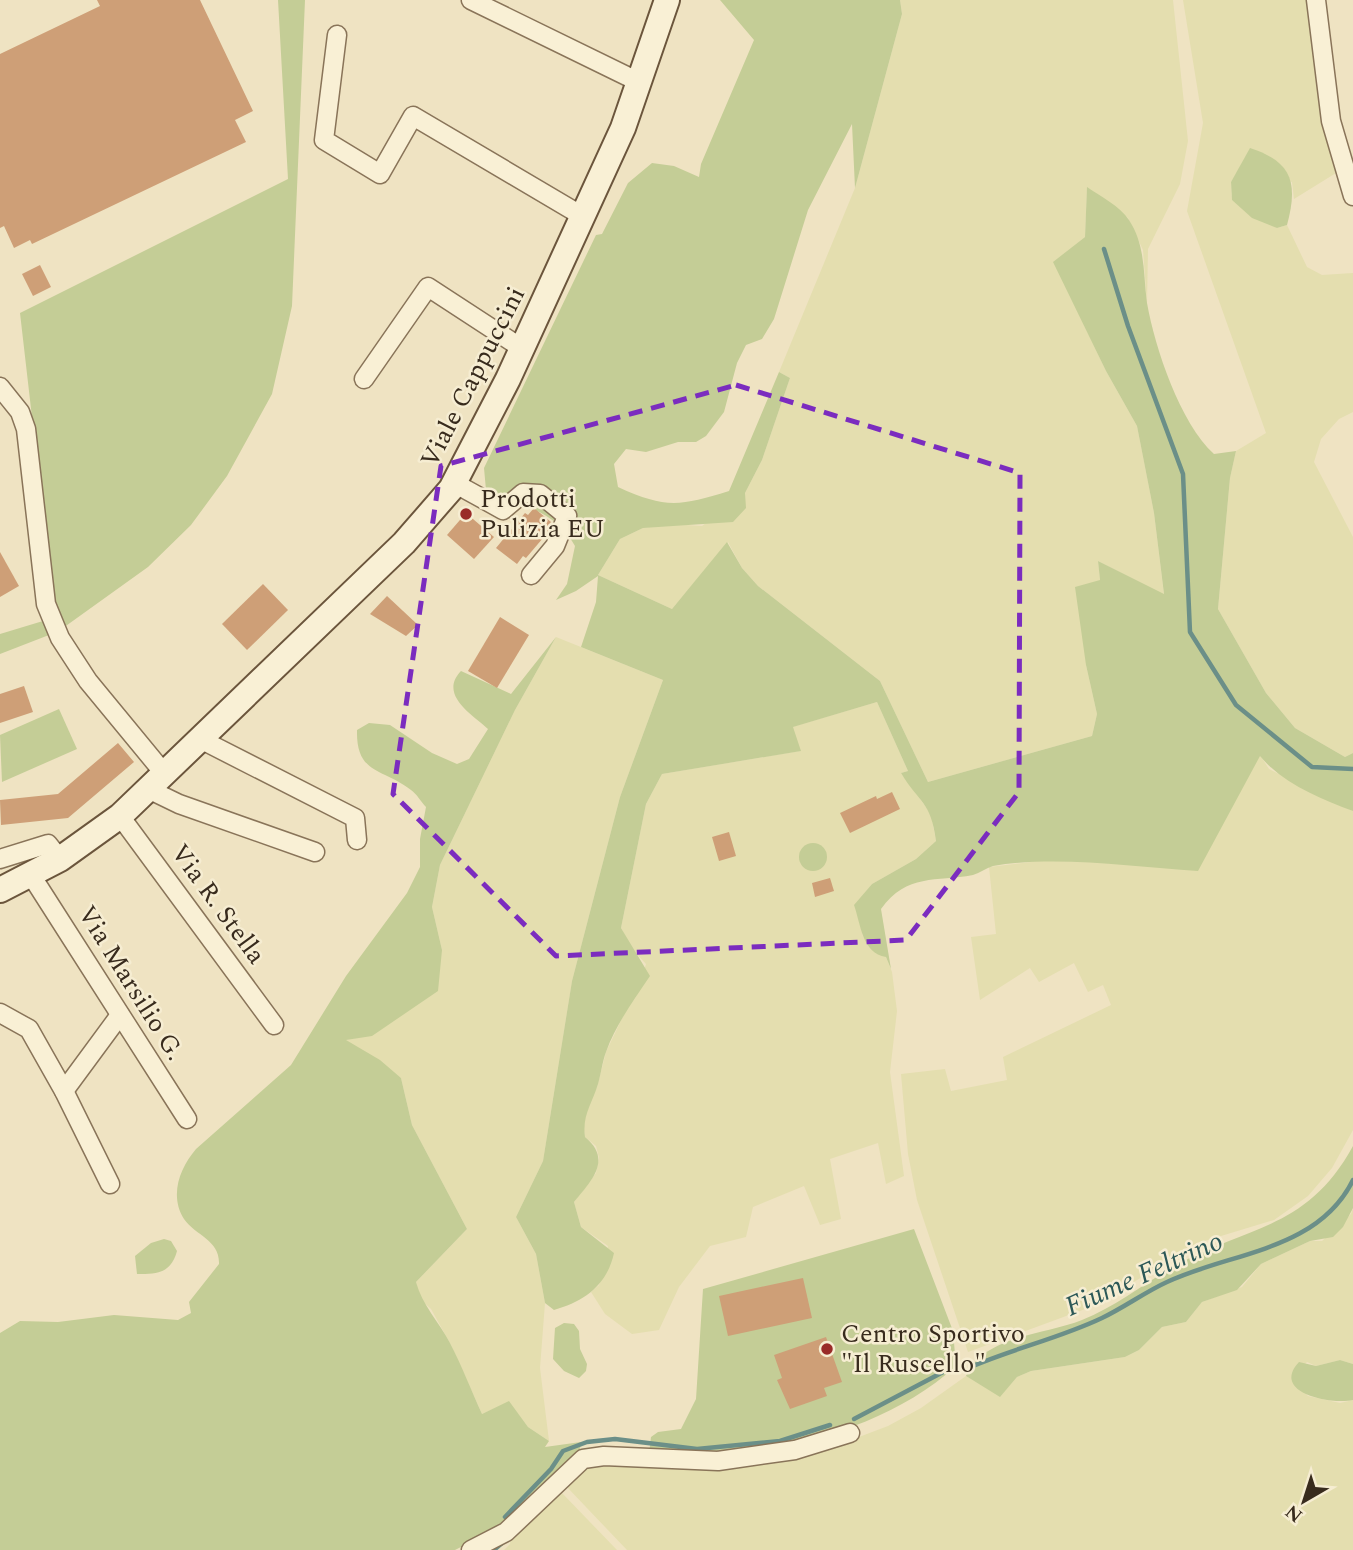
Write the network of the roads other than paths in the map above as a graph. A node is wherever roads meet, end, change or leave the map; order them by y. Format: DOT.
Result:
graph roads {
  1 [pos="471,0"];
  2 [pos="667,0"];
  3 [pos="1315,0"];
  4 [pos="337,35"];
  5 [pos="640,83"];
  6 [pos="1353,196"];
  7 [pos="584,217"];
  8 [pos="523,349"];
  9 [pos="364,379"];
  10 [pos="0,387"];
  11 [pos="454,483"];
  12 [pos="531,575"];
  13 [pos="200,739"];
  14 [pos="155,780"];
  15 [pos="120,816"];
  16 [pos="358,840"];
  17 [pos="315,852"];
  18 [pos="2,856"];
  19 [pos="60,859"];
  20 [pos="32,875"];
  21 [pos="0,890"];
  22 [pos="0,1013"];
  23 [pos="120,1015"];
  24 [pos="274,1024"];
  25 [pos="64,1091"];
  26 [pos="187,1119"];
  27 [pos="110,1184"];
  28 [pos="850,1433"];
  29 [pos="471,1550"];
  1 -- 5 [label="street"];
  2 -- 5 [label="street, Viale Cappuccini"];
  3 -- 6 [label="street"];
  4 -- 7 [label="street"];
  5 -- 7 [label="street, Viale Cappuccini"];
  7 -- 8 [label="street, Viale Cappuccini"];
  8 -- 9 [label="street"];
  8 -- 11 [label="street, Viale Cappuccini"];
  10 -- 14 [label="street"];
  11 -- 12 [label="street"];
  11 -- 13 [label="street, Viale Cappuccini"];
  13 -- 14 [label="street, Viale Cappuccini"];
  13 -- 16 [label="street"];
  14 -- 15 [label="street, Viale Cappuccini"];
  14 -- 17 [label="street"];
  15 -- 19 [label="street, Viale Cappuccini"];
  15 -- 24 [label="street, Via R. Stella"];
  18 -- 19 [label="street"];
  19 -- 20 [label="street, Viale Cappuccini"];
  20 -- 21 [label="street, Viale Cappuccini"];
  20 -- 23 [label="street, Via Marsilio G."];
  22 -- 25 [label="street"];
  23 -- 25 [label="street"];
  23 -- 26 [label="street, Via Marsilio G."];
  25 -- 27 [label="street"];
  28 -- 29 [label="street"];
}
